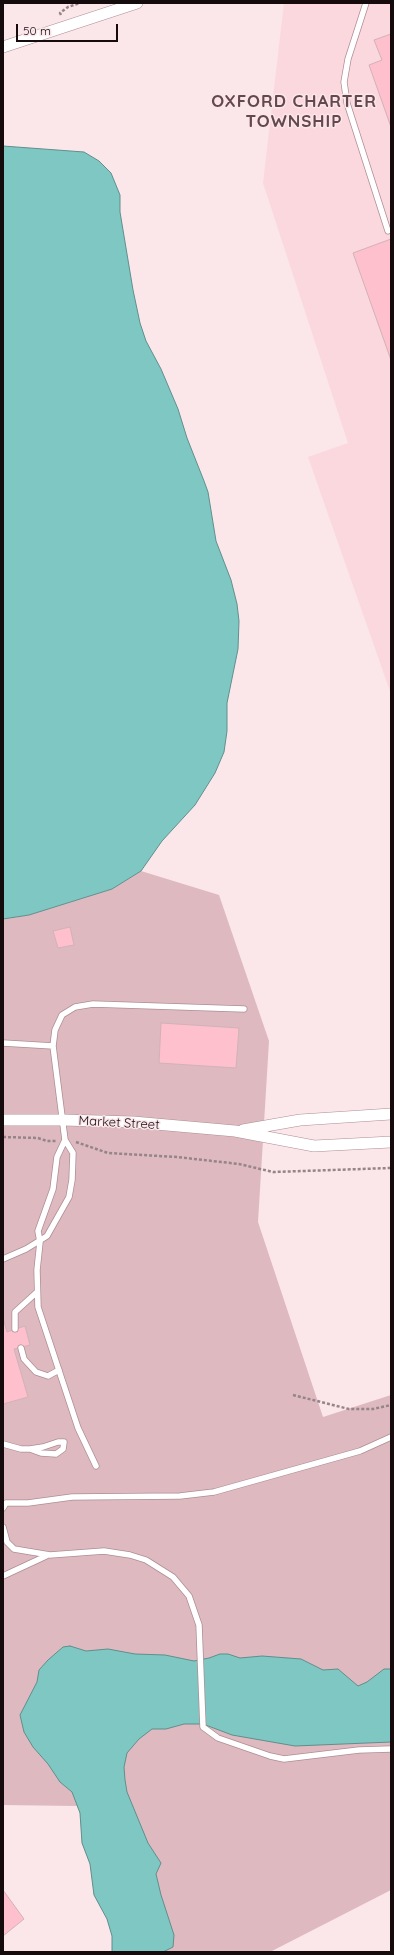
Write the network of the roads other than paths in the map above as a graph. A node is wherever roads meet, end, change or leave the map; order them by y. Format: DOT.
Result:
graph roads {
  1 [pos="138,3"];
  2 [pos="366,3"];
  3 [pos="3,46"];
  4 [pos="388,231"];
  5 [pos="244,1009"];
  6 [pos="3,1043"];
  7 [pos="53,1046"];
  8 [pos="391,1114"];
  9 [pos="3,1120"];
  10 [pos="63,1120"];
  11 [pos="235,1131"];
  12 [pos="64,1140"];
  13 [pos="391,1142"];
  14 [pos="40,1242"];
  15 [pos="3,1259"];
  16 [pos="37,1292"];
  17 [pos="15,1329"];
  18 [pos="21,1348"];
  19 [pos="59,1370"];
  20 [pos="391,1437"];
  21 [pos="3,1444"];
  22 [pos="30,1449"];
  23 [pos="96,1466"];
  24 [pos="3,1508"];
  25 [pos="3,1527"];
  26 [pos="50,1555"];
  27 [pos="3,1576"];
  28 [pos="391,1749"];
  1 -- 3 [label="street"];
  2 -- 4 [label="lane"];
  5 -- 7 [label="lane"];
  6 -- 7 [label="lane"];
  7 -- 10 [label="lane"];
  8 -- 11 [label="street, Market Street"];
  9 -- 10 [label="street, Market Street"];
  10 -- 11 [label="street, Market Street"];
  10 -- 12 [label="lane"];
  11 -- 13 [label="street, Market Street"];
  12 -- 14 [label="lane"];
  12 -- 14 [label="lane"];
  14 -- 15 [label="lane"];
  14 -- 16 [label="lane"];
  16 -- 17 [label="lane"];
  16 -- 19 [label="lane"];
  18 -- 19 [label="lane"];
  19 -- 23 [label="lane"];
  20 -- 24 [label="lane"];
  21 -- 22 [label="lane"];
  22 -- 22 [label="lane"];
  25 -- 26 [label="lane"];
  26 -- 27 [label="lane"];
  26 -- 28 [label="lane"];
}
